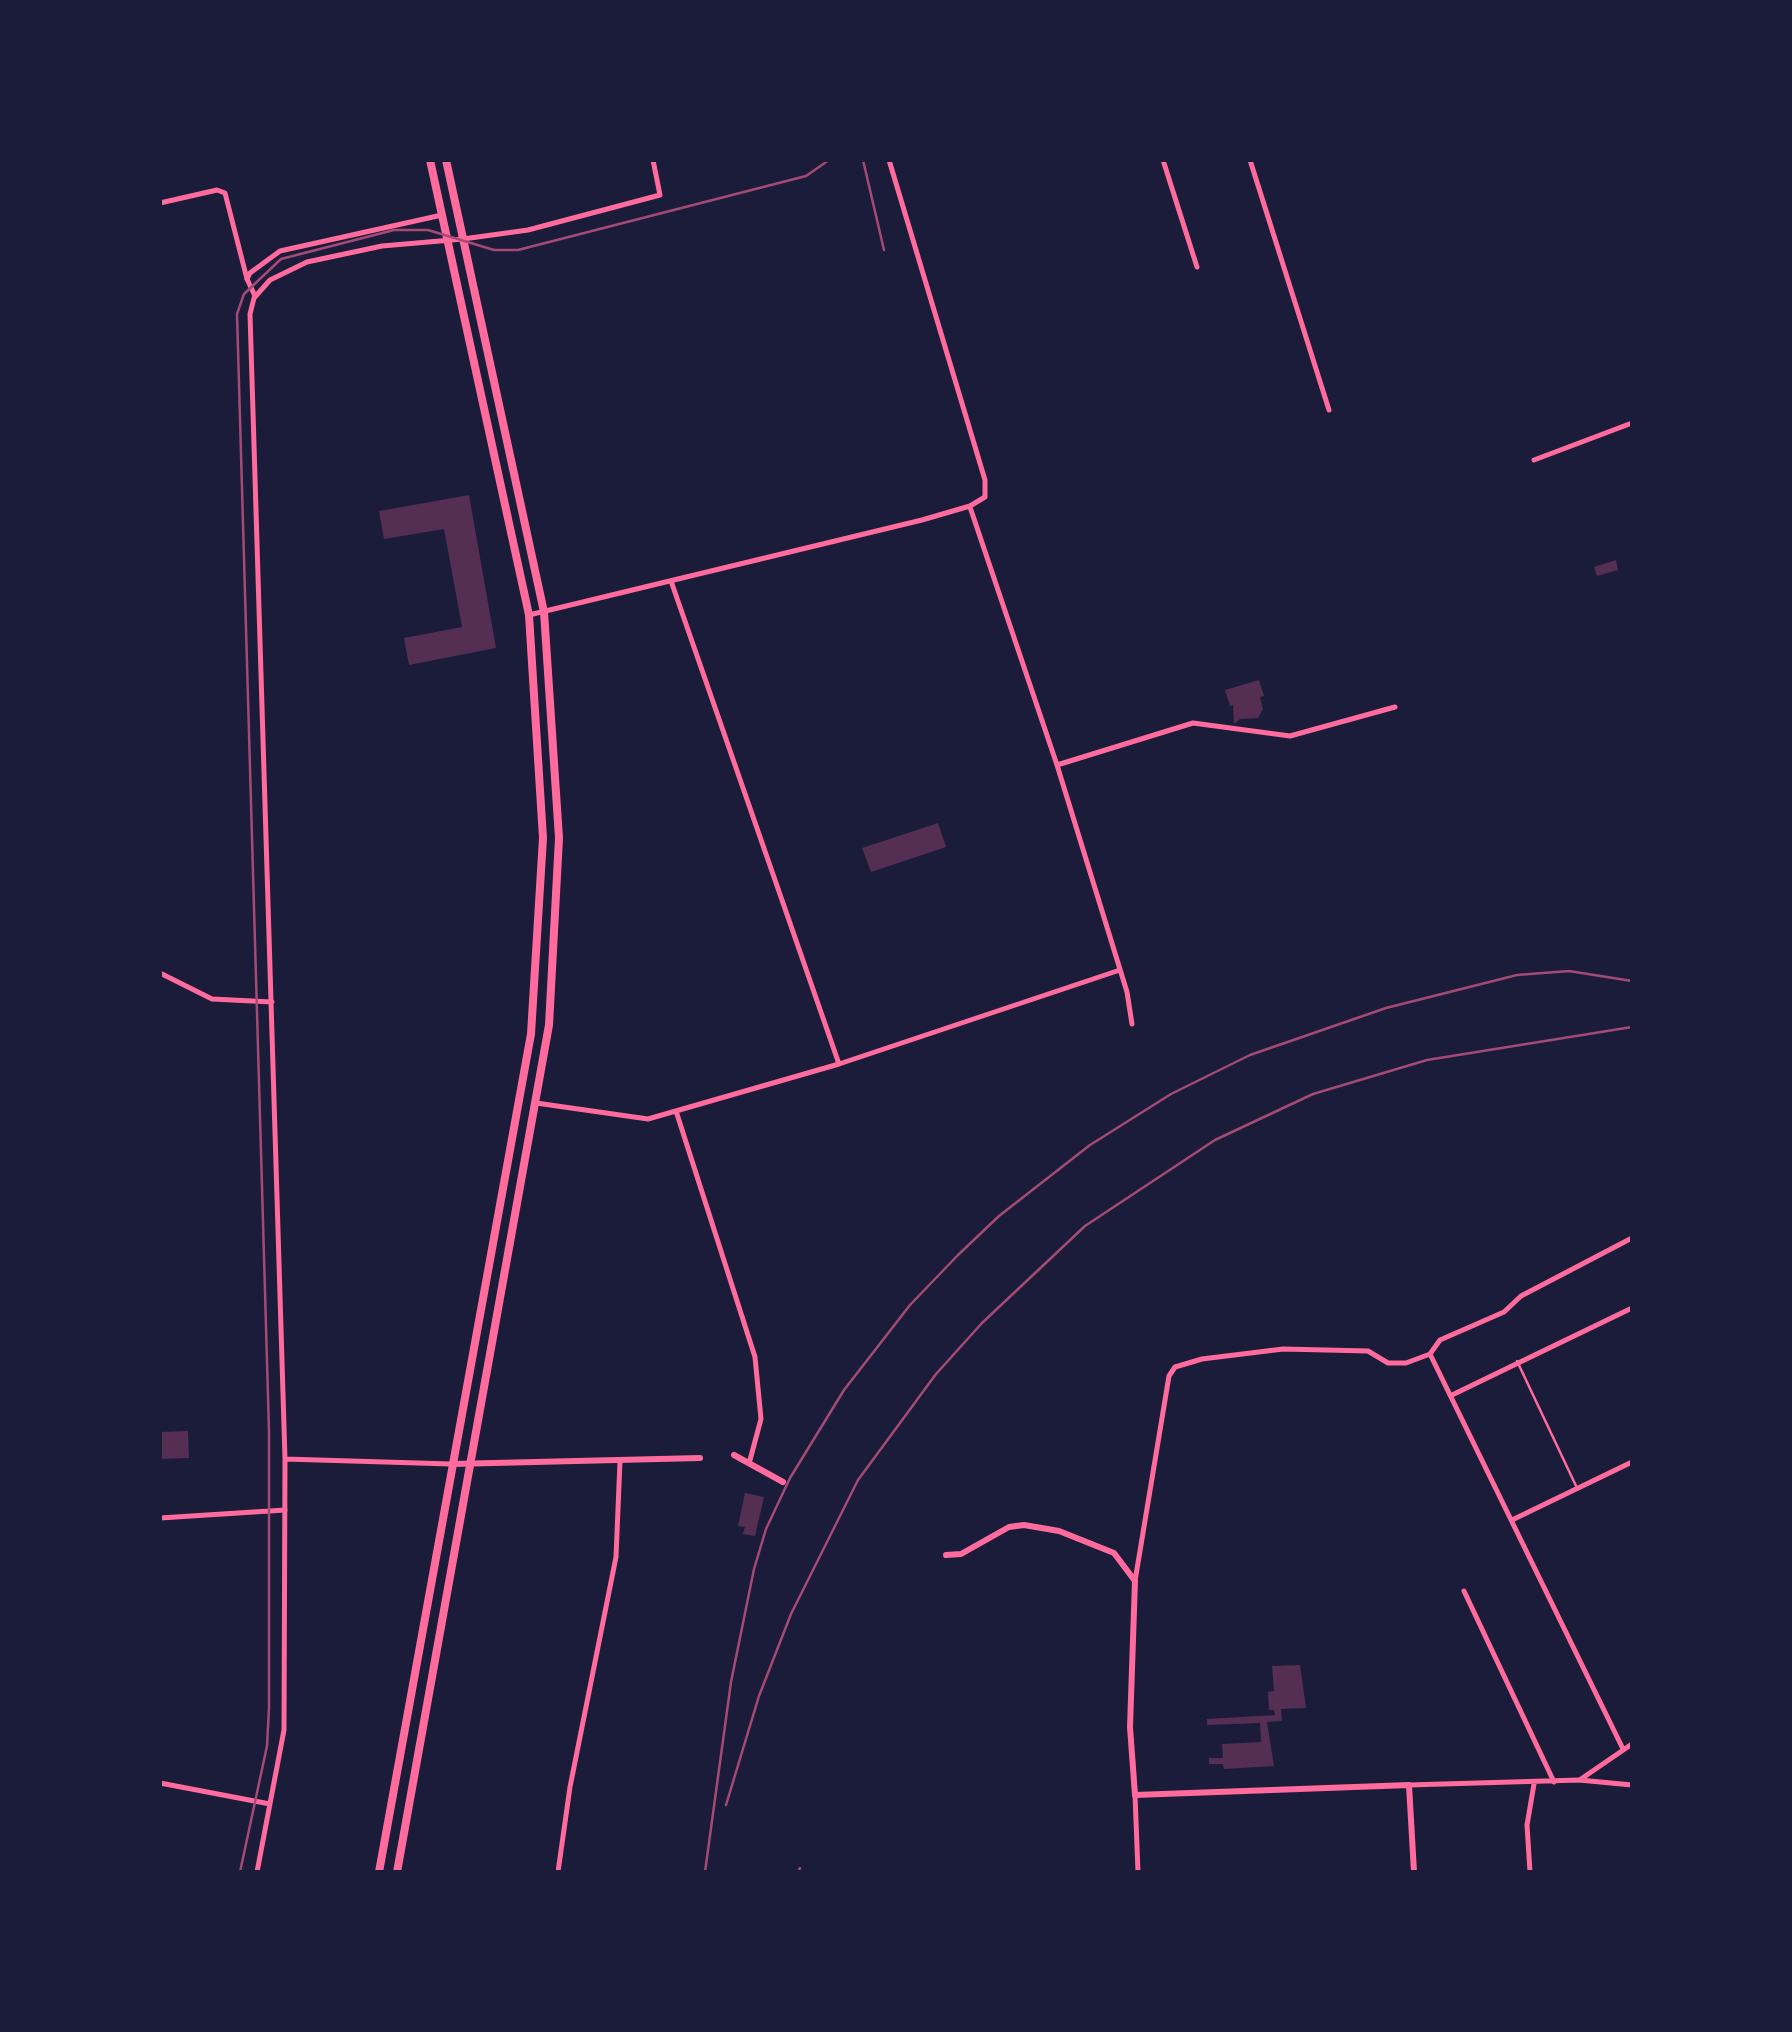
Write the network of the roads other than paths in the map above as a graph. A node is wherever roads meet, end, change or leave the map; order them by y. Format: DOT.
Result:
graph roads {
  1 [pos="430,160"];
  2 [pos="446,160"];
  3 [pos="654,160"];
  4 [pos="889,160"];
  5 [pos="1163,160"];
  6 [pos="1250,160"];
  7 [pos="160,203"];
  8 [pos="442,215"];
  9 [pos="463,239"];
  10 [pos="448,241"];
  11 [pos="1197,267"];
  12 [pos="246,279"];
  13 [pos="255,296"];
  14 [pos="1329,410"];
  15 [pos="1632,423"];
  16 [pos="1534,460"];
  17 [pos="970,506"];
  18 [pos="671,581"];
  19 [pos="544,612"];
  20 [pos="529,615"];
  21 [pos="1395,707"];
  22 [pos="1057,765"];
  23 [pos="1120,970"];
  24 [pos="160,973"];
  25 [pos="272,1002"];
  26 [pos="1132,1024"];
  27 [pos="839,1064"];
  28 [pos="534,1103"];
  29 [pos="676,1112"];
  30 [pos="1632,1238"];
  31 [pos="1632,1308"];
  32 [pos="1430,1354"];
  33 [pos="1517,1360"];
  34 [pos="1452,1395"];
  35 [pos="734,1454"];
  36 [pos="700,1458"];
  37 [pos="286,1459"];
  38 [pos="750,1460"];
  39 [pos="620,1461"];
  40 [pos="469,1462"];
  41 [pos="1632,1462"];
  42 [pos="451,1464"];
  43 [pos="784,1482"];
  44 [pos="1578,1489"];
  45 [pos="285,1510"];
  46 [pos="160,1518"];
  47 [pos="1512,1520"];
  48 [pos="946,1555"];
  49 [pos="1135,1581"];
  50 [pos="1464,1591"];
  51 [pos="1632,1744"];
  52 [pos="1623,1749"];
  53 [pos="399,1760"];
  54 [pos="416,1763"];
  55 [pos="1579,1780"];
  56 [pos="1554,1782"];
  57 [pos="160,1783"];
  58 [pos="1534,1784"];
  59 [pos="1409,1785"];
  60 [pos="1630,1785"];
  61 [pos="1632,1793"];
  62 [pos="1134,1795"];
  63 [pos="270,1804"];
  64 [pos="257,1872"];
  65 [pos="380,1872"];
  66 [pos="397,1872"];
  67 [pos="558,1872"];
  68 [pos="1138,1872"];
  69 [pos="1414,1872"];
  70 [pos="1530,1872"];
  1 -- 8 [label="main road"];
  2 -- 9 [label="main road"];
  3 -- 9 [label="street"];
  4 -- 17 [label="street"];
  5 -- 11 [label="street"];
  6 -- 14 [label="street"];
  7 -- 12 [label="street"];
  8 -- 10 [label="main road"];
  8 -- 12 [label="street"];
  9 -- 10 [label="street"];
  9 -- 19 [label="main road"];
  10 -- 13 [label="street"];
  10 -- 20 [label="main road"];
  12 -- 13 [label="street"];
  13 -- 25 [label="street"];
  15 -- 16 [label="street"];
  17 -- 18 [label="street"];
  17 -- 22 [label="street"];
  18 -- 19 [label="street"];
  18 -- 27 [label="street"];
  19 -- 20 [label="street"];
  19 -- 28 [label="main road"];
  20 -- 42 [label="main road"];
  21 -- 22 [label="street"];
  22 -- 23 [label="street"];
  23 -- 26 [label="street"];
  23 -- 27 [label="street"];
  24 -- 25 [label="street"];
  25 -- 37 [label="street"];
  27 -- 29 [label="street"];
  28 -- 29 [label="street"];
  28 -- 40 [label="main road"];
  29 -- 38 [label="street"];
  30 -- 32 [label="street"];
  31 -- 33 [label="street"];
  32 -- 34 [label="street"];
  32 -- 49 [label="street"];
  33 -- 34 [label="street"];
  33 -- 44 [label="lane"];
  34 -- 47 [label="street"];
  35 -- 38 [label="main road"];
  36 -- 39 [label="main road"];
  37 -- 42 [label="street"];
  37 -- 45 [label="street"];
  38 -- 43 [label="main road"];
  39 -- 40 [label="main road"];
  39 -- 67 [label="street"];
  40 -- 42 [label="main road"];
  40 -- 54 [label="main road"];
  41 -- 44 [label="street"];
  42 -- 53 [label="main road"];
  44 -- 47 [label="street"];
  45 -- 46 [label="street"];
  45 -- 63 [label="street"];
  47 -- 52 [label="street"];
  48 -- 49 [label="main road"];
  49 -- 62 [label="main road"];
  50 -- 56 [label="street"];
  51 -- 52 [label="street"];
  52 -- 55 [label="street"];
  53 -- 54 [label="main road"];
  53 -- 65 [label="main road"];
  54 -- 66 [label="main road"];
  55 -- 56 [label="street"];
  55 -- 60 [label="street"];
  56 -- 58 [label="street"];
  57 -- 63 [label="street"];
  58 -- 59 [label="street"];
  58 -- 70 [label="street"];
  59 -- 62 [label="main road"];
  59 -- 69 [label="main road"];
  60 -- 61 [label="street"];
  62 -- 68 [label="street"];
  63 -- 64 [label="street"];
}
